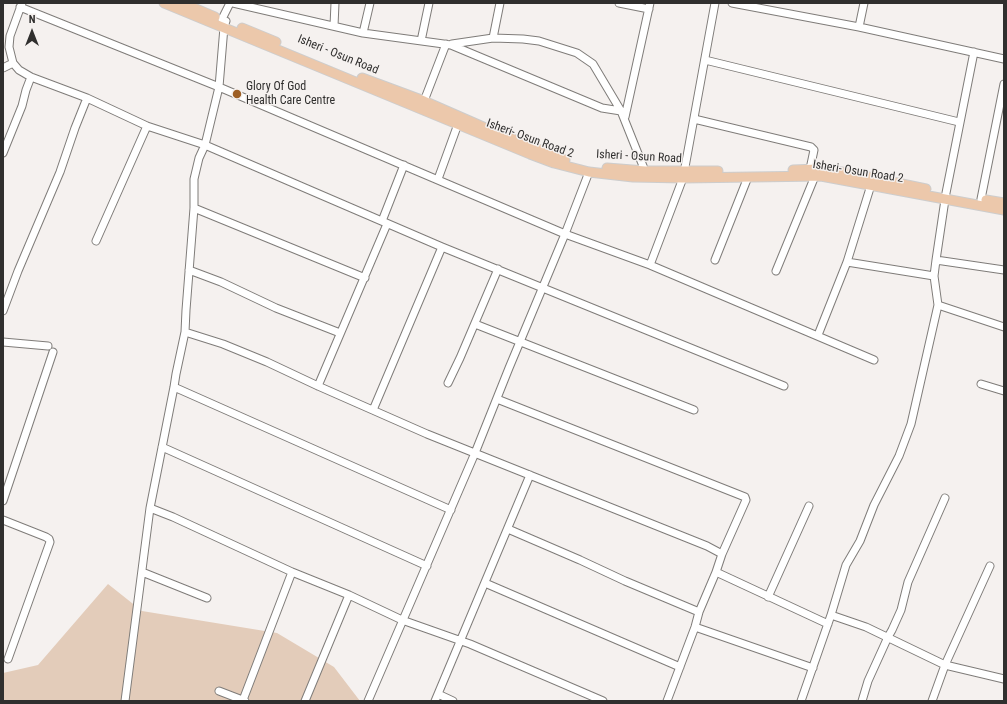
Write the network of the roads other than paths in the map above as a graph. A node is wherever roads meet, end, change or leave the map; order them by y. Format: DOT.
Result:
graph roads {
  1 [pos="164,3"];
  2 [pos="182,3"];
  3 [pos="230,3"];
  4 [pos="233,3"];
  5 [pos="335,3"];
  6 [pos="370,3"];
  7 [pos="429,3"];
  8 [pos="500,3"];
  9 [pos="619,3"];
  10 [pos="715,3"];
  11 [pos="732,3"];
  12 [pos="864,3"];
  13 [pos="21,5"];
  14 [pos="650,6"];
  15 [pos="224,22"];
  16 [pos="334,26"];
  17 [pos="859,27"];
  18 [pos="363,33"];
  19 [pos="493,38"];
  20 [pos="420,40"];
  21 [pos="449,44"];
  22 [pos="974,52"];
  23 [pos="1004,59"];
  24 [pos="705,60"];
  25 [pos="13,63"];
  26 [pos="3,68"];
  27 [pos="31,77"];
  28 [pos="1004,84"];
  29 [pos="219,87"];
  30 [pos="87,98"];
  31 [pos="424,102"];
  32 [pos="1002,110"];
  33 [pos="623,114"];
  34 [pos="694,119"];
  35 [pos="959,122"];
  36 [pos="458,124"];
  37 [pos="147,126"];
  38 [pos="205,145"];
  39 [pos="3,153"];
  40 [pos="404,166"];
  41 [pos="645,171"];
  42 [pos="589,172"];
  43 [pos="812,172"];
  44 [pos="683,175"];
  45 [pos="748,177"];
  46 [pos="438,179"];
  47 [pos="871,186"];
  48 [pos="945,196"];
  49 [pos="981,200"];
  50 [pos="1004,203"];
  51 [pos="194,208"];
  52 [pos="1004,210"];
  53 [pos="385,222"];
  54 [pos="565,234"];
  55 [pos="96,241"];
  56 [pos="442,247"];
  57 [pos="715,260"];
  58 [pos="936,260"];
  59 [pos="846,262"];
  60 [pos="650,265"];
  61 [pos="498,269"];
  62 [pos="189,270"];
  63 [pos="1004,270"];
  64 [pos="776,271"];
  65 [pos="934,276"];
  66 [pos="365,278"];
  67 [pos="543,287"];
  68 [pos="938,305"];
  69 [pos="3,311"];
  70 [pos="475,324"];
  71 [pos="1004,327"];
  72 [pos="186,332"];
  73 [pos="340,334"];
  74 [pos="818,335"];
  75 [pos="3,342"];
  76 [pos="520,342"];
  77 [pos="48,346"];
  78 [pos="54,352"];
  79 [pos="874,360"];
  80 [pos="448,383"];
  81 [pos="981,384"];
  82 [pos="318,386"];
  83 [pos="784,386"];
  84 [pos="174,387"];
  85 [pos="1004,391"];
  86 [pos="497,398"];
  87 [pos="373,410"];
  88 [pos="694,410"];
  89 [pos="162,447"];
  90 [pos="475,453"];
  91 [pos="530,476"];
  92 [pos="945,498"];
  93 [pos="3,501"];
  94 [pos="809,506"];
  95 [pos="150,508"];
  96 [pos="451,510"];
  97 [pos="3,520"];
  98 [pos="508,529"];
  99 [pos="722,554"];
  100 [pos="427,566"];
  101 [pos="990,566"];
  102 [pos="142,572"];
  103 [pos="292,572"];
  104 [pos="716,572"];
  105 [pos="485,584"];
  106 [pos="349,595"];
  107 [pos="768,596"];
  108 [pos="207,598"];
  109 [pos="699,612"];
  110 [pos="831,615"];
  111 [pos="402,620"];
  112 [pos="828,624"];
  113 [pos="695,626"];
  114 [pos="888,637"];
  115 [pos="460,642"];
  116 [pos="8,659"];
  117 [pos="945,665"];
  118 [pos="680,667"];
  119 [pos="813,668"];
  120 [pos="1004,679"];
  121 [pos="219,691"];
  122 [pos="436,698"];
  123 [pos="244,700"];
  124 [pos="125,701"];
  125 [pos="304,701"];
  126 [pos="368,701"];
  127 [pos="453,701"];
  128 [pos="603,701"];
  129 [pos="667,701"];
  130 [pos="801,701"];
  131 [pos="862,701"];
  132 [pos="932,701"];
  1 -- 15 [label="main road, Isheri- Osun Road 2"];
  2 -- 15 [label="main road, Isheri - Osun Road"];
  3 -- 15 [label="street"];
  4 -- 16 [label="street"];
  5 -- 16 [label="street"];
  6 -- 18 [label="street"];
  7 -- 20 [label="street"];
  8 -- 19 [label="street"];
  9 -- 14 [label="street"];
  10 -- 24 [label="street"];
  11 -- 17 [label="street"];
  12 -- 17 [label="street"];
  13 -- 25 [label="street"];
  13 -- 29 [label="street"];
  14 -- 33 [label="street"];
  15 -- 29 [label="street"];
  15 -- 31 [label="main road, Isheri - Osun Road"];
  15 -- 36 [label="main road, Isheri- Osun Road 2"];
  16 -- 18 [label="street"];
  17 -- 22 [label="street"];
  18 -- 20 [label="street"];
  19 -- 21 [label="street"];
  19 -- 33 [label="street"];
  20 -- 21 [label="street"];
  21 -- 31 [label="street"];
  21 -- 33 [label="street"];
  22 -- 23 [label="street"];
  22 -- 35 [label="street"];
  24 -- 34 [label="street"];
  24 -- 35 [label="street"];
  25 -- 26 [label="street"];
  25 -- 27 [label="street"];
  27 -- 30 [label="street"];
  27 -- 39 [label="street"];
  28 -- 32 [label="street"];
  29 -- 38 [label="street"];
  29 -- 40 [label="street"];
  30 -- 37 [label="street"];
  30 -- 69 [label="street"];
  31 -- 41 [label="main road, Isheri - Osun Road"];
  32 -- 49 [label="street"];
  33 -- 41 [label="street"];
  34 -- 43 [label="street"];
  34 -- 44 [label="street"];
  35 -- 48 [label="street"];
  36 -- 42 [label="main road, Isheri- Osun Road 2"];
  36 -- 46 [label="street"];
  37 -- 38 [label="street"];
  37 -- 55 [label="street"];
  38 -- 51 [label="street"];
  38 -- 53 [label="street"];
  40 -- 46 [label="street"];
  40 -- 53 [label="street"];
  41 -- 44 [label="main road, Isheri - Osun Road"];
  42 -- 44 [label="main road, Isheri- Osun Road 2"];
  42 -- 54 [label="street"];
  43 -- 44 [label="main road, Isheri - Osun Road"];
  43 -- 45 [label="main road, Isheri- Osun Road 2"];
  43 -- 47 [label="main road, Isheri- Osun Road 2"];
  43 -- 48 [label="main road, Isheri - Osun Road"];
  43 -- 64 [label="street"];
  44 -- 45 [label="main road, Isheri- Osun Road 2"];
  44 -- 60 [label="street"];
  45 -- 57 [label="street"];
  46 -- 54 [label="street"];
  47 -- 48 [label="main road, Isheri- Osun Road 2"];
  47 -- 59 [label="street"];
  48 -- 49 [label="main road, Isheri - Osun Road"];
  48 -- 52 [label="main road, Isheri- Osun Road 2"];
  48 -- 58 [label="street"];
  49 -- 50 [label="main road, Isheri - Osun Road"];
  51 -- 62 [label="street"];
  51 -- 66 [label="street"];
  53 -- 56 [label="street"];
  53 -- 66 [label="street"];
  54 -- 60 [label="street"];
  54 -- 67 [label="street"];
  56 -- 61 [label="street"];
  56 -- 87 [label="street"];
  58 -- 63 [label="street"];
  58 -- 65 [label="street"];
  59 -- 65 [label="street"];
  59 -- 74 [label="street"];
  60 -- 74 [label="street"];
  61 -- 67 [label="street"];
  61 -- 70 [label="street"];
  62 -- 72 [label="street"];
  62 -- 73 [label="street"];
  65 -- 68 [label="street"];
  66 -- 73 [label="street"];
  67 -- 76 [label="street"];
  67 -- 83 [label="street"];
  68 -- 71 [label="street"];
  68 -- 110 [label="street"];
  70 -- 76 [label="street"];
  70 -- 80 [label="street"];
  72 -- 82 [label="street"];
  72 -- 84 [label="street"];
  73 -- 82 [label="street"];
  74 -- 79 [label="street"];
  75 -- 77 [label="street"];
  76 -- 86 [label="street"];
  76 -- 88 [label="street"];
  78 -- 93 [label="street"];
  81 -- 85 [label="street"];
  82 -- 87 [label="street"];
  84 -- 89 [label="street"];
  84 -- 96 [label="street"];
  86 -- 90 [label="street"];
  86 -- 99 [label="street"];
  87 -- 90 [label="street"];
  89 -- 95 [label="street"];
  89 -- 100 [label="street"];
  90 -- 91 [label="street"];
  90 -- 96 [label="street"];
  91 -- 98 [label="street"];
  91 -- 99 [label="street"];
  92 -- 114 [label="street"];
  94 -- 107 [label="street"];
  95 -- 102 [label="street"];
  95 -- 103 [label="street"];
  96 -- 100 [label="street"];
  97 -- 116 [label="street"];
  98 -- 105 [label="street"];
  98 -- 109 [label="street"];
  99 -- 104 [label="street"];
  100 -- 111 [label="street"];
  101 -- 117 [label="street"];
  102 -- 108 [label="street"];
  102 -- 124 [label="street"];
  103 -- 106 [label="street"];
  103 -- 123 [label="street"];
  104 -- 107 [label="street"];
  104 -- 109 [label="street"];
  105 -- 115 [label="street"];
  105 -- 118 [label="street"];
  106 -- 111 [label="street"];
  106 -- 125 [label="street"];
  107 -- 112 [label="street"];
  109 -- 113 [label="street"];
  110 -- 112 [label="street"];
  110 -- 114 [label="street"];
  111 -- 115 [label="street"];
  111 -- 126 [label="street"];
  112 -- 119 [label="street"];
  113 -- 118 [label="street"];
  113 -- 119 [label="street"];
  114 -- 117 [label="street"];
  114 -- 131 [label="street"];
  115 -- 122 [label="street"];
  115 -- 128 [label="street"];
  117 -- 120 [label="street"];
  117 -- 132 [label="street"];
  118 -- 129 [label="street"];
  119 -- 130 [label="street"];
  121 -- 123 [label="street"];
  122 -- 127 [label="street"];
}
